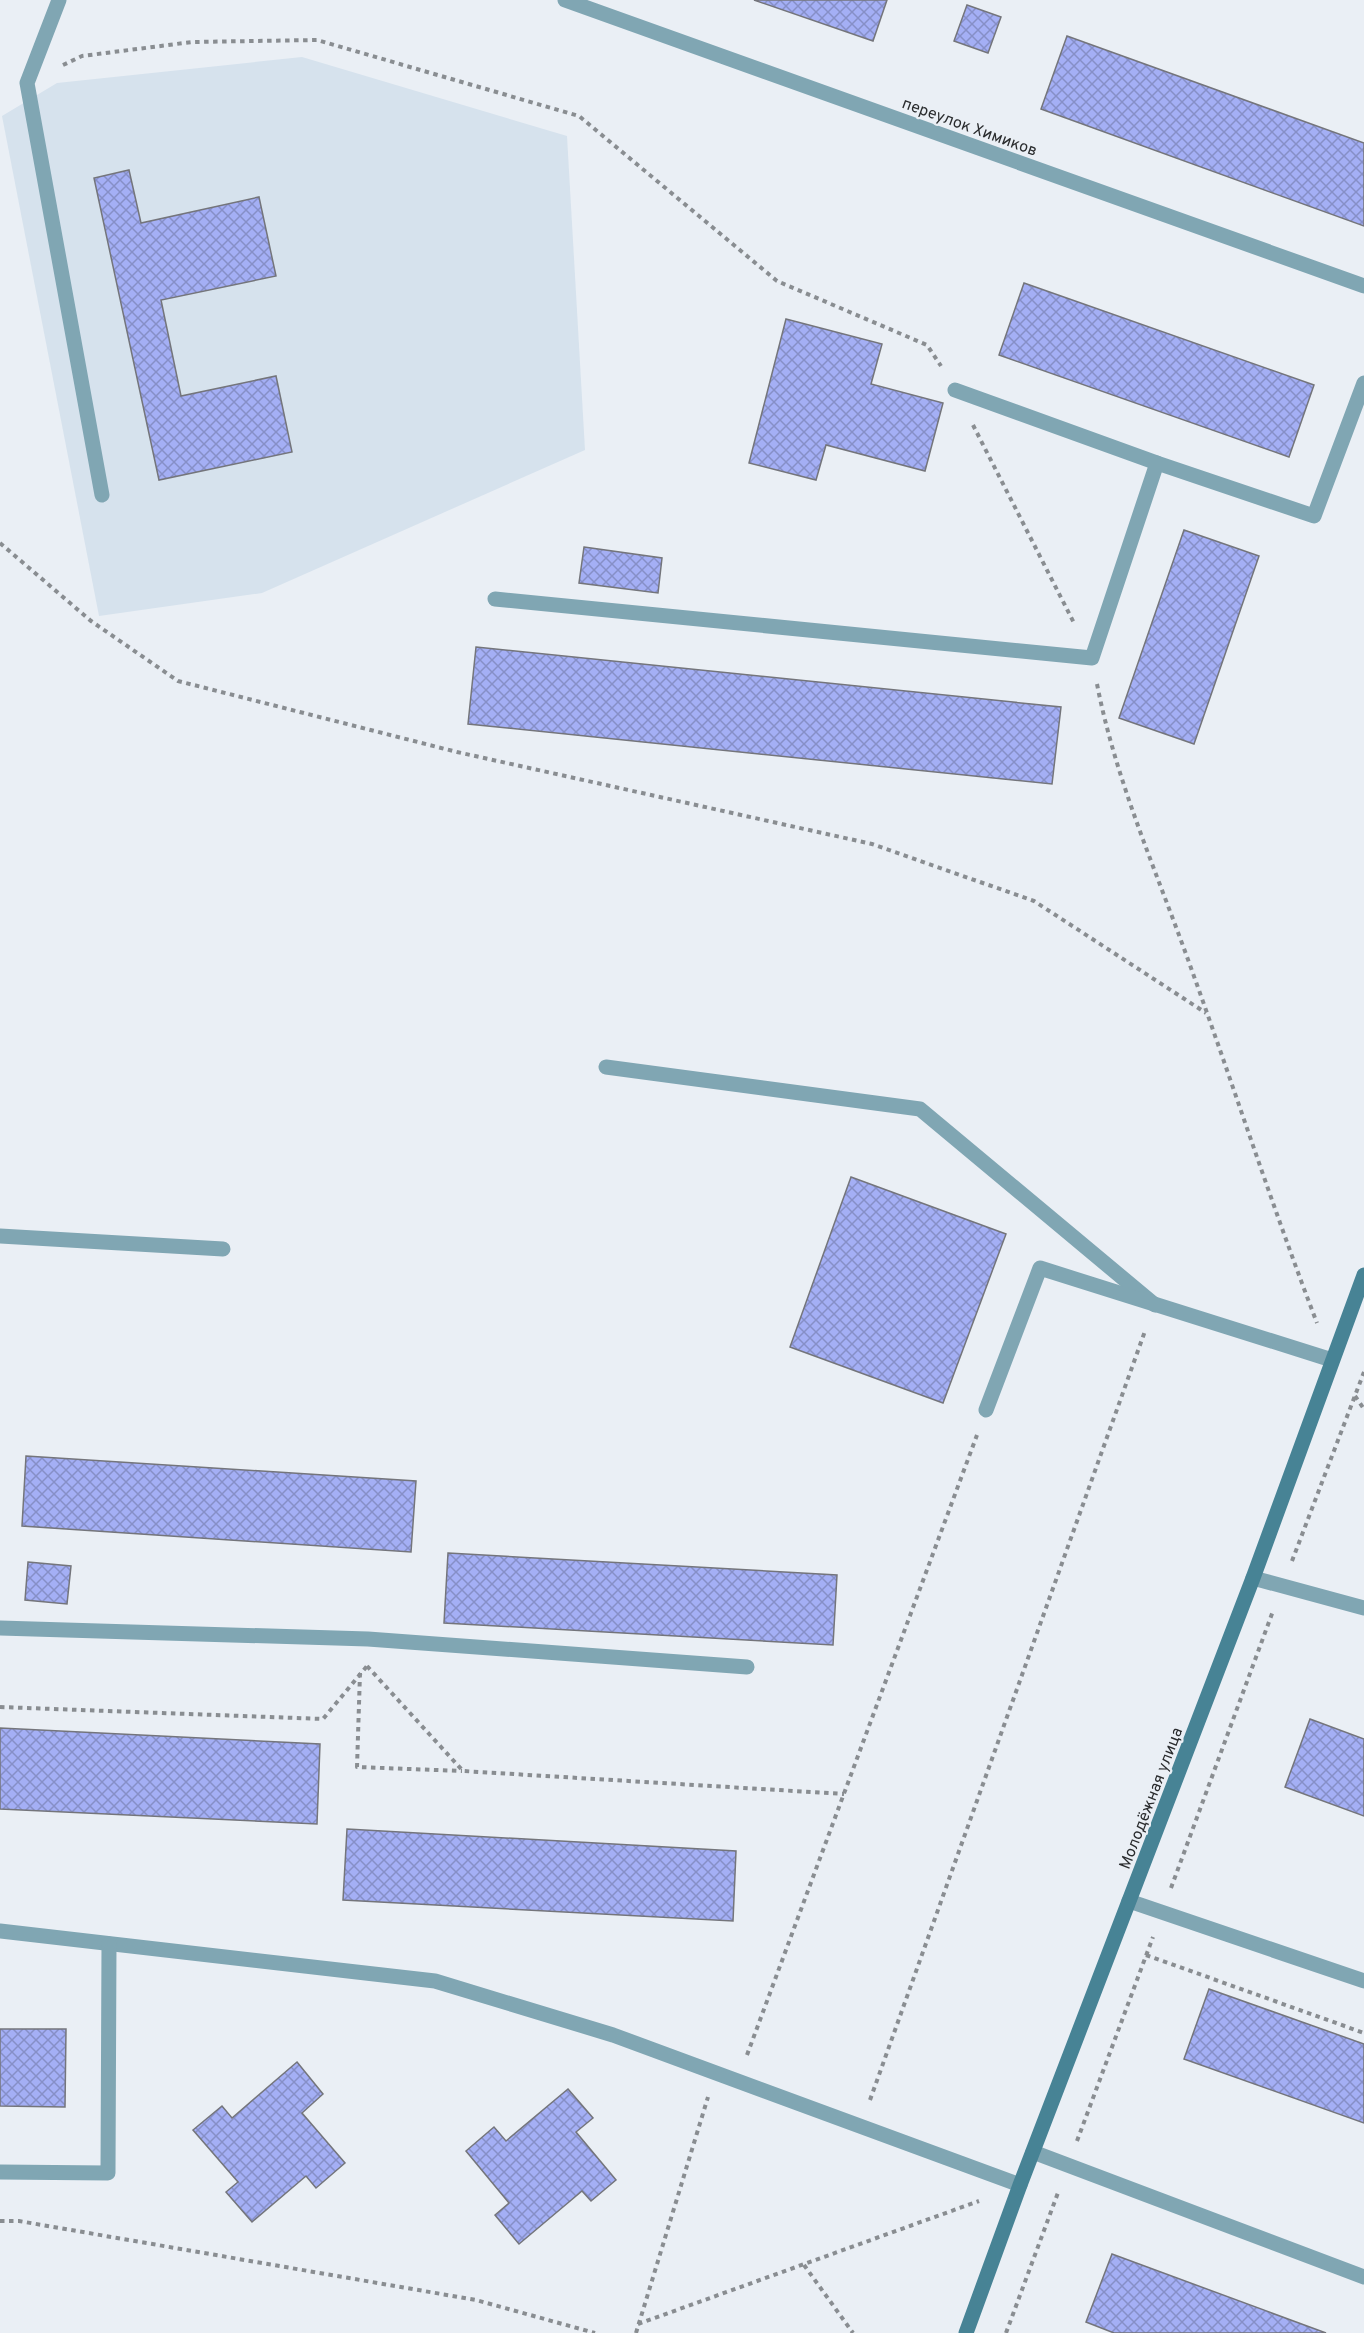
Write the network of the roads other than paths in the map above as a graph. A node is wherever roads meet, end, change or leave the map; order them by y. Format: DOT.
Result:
graph roads {
  1 [pos="59,0"];
  2 [pos="565,0"];
  3 [pos="1364,286"];
  4 [pos="1364,383"];
  5 [pos="955,390"];
  6 [pos="1157,463"];
  7 [pos="102,495"];
  8 [pos="495,598"];
  9 [pos="606,1067"];
  10 [pos="0,1236"];
  11 [pos="223,1249"];
  12 [pos="1364,1275"];
  13 [pos="1155,1305"];
  14 [pos="1332,1360"];
  15 [pos="986,1410"];
  16 [pos="1253,1578"];
  17 [pos="1364,1608"];
  18 [pos="0,1628"];
  19 [pos="747,1667"];
  20 [pos="1130,1901"];
  21 [pos="0,1931"];
  22 [pos="109,1944"];
  23 [pos="1364,1981"];
  24 [pos="1033,2152"];
  25 [pos="0,2172"];
  26 [pos="1020,2186"];
  27 [pos="1364,2277"];
  28 [pos="966,2333"];
  1 -- 7 [label="street"];
  2 -- 3 [label="street, переулок Химиков"];
  4 -- 6 [label="street"];
  5 -- 6 [label="street"];
  6 -- 8 [label="street"];
  9 -- 13 [label="street"];
  10 -- 11 [label="street"];
  12 -- 14 [label="street, Молодёжная улица"];
  13 -- 14 [label="street"];
  13 -- 15 [label="street"];
  14 -- 16 [label="street, Молодёжная улица"];
  16 -- 17 [label="street"];
  16 -- 20 [label="street, Молодёжная улица"];
  18 -- 19 [label="street"];
  20 -- 23 [label="street"];
  20 -- 24 [label="street, Молодёжная улица"];
  21 -- 22 [label="street"];
  22 -- 25 [label="street"];
  22 -- 26 [label="street"];
  24 -- 26 [label="street, Молодёжная улица"];
  24 -- 27 [label="street"];
  26 -- 28 [label="street, Молодёжная улица"];
}
